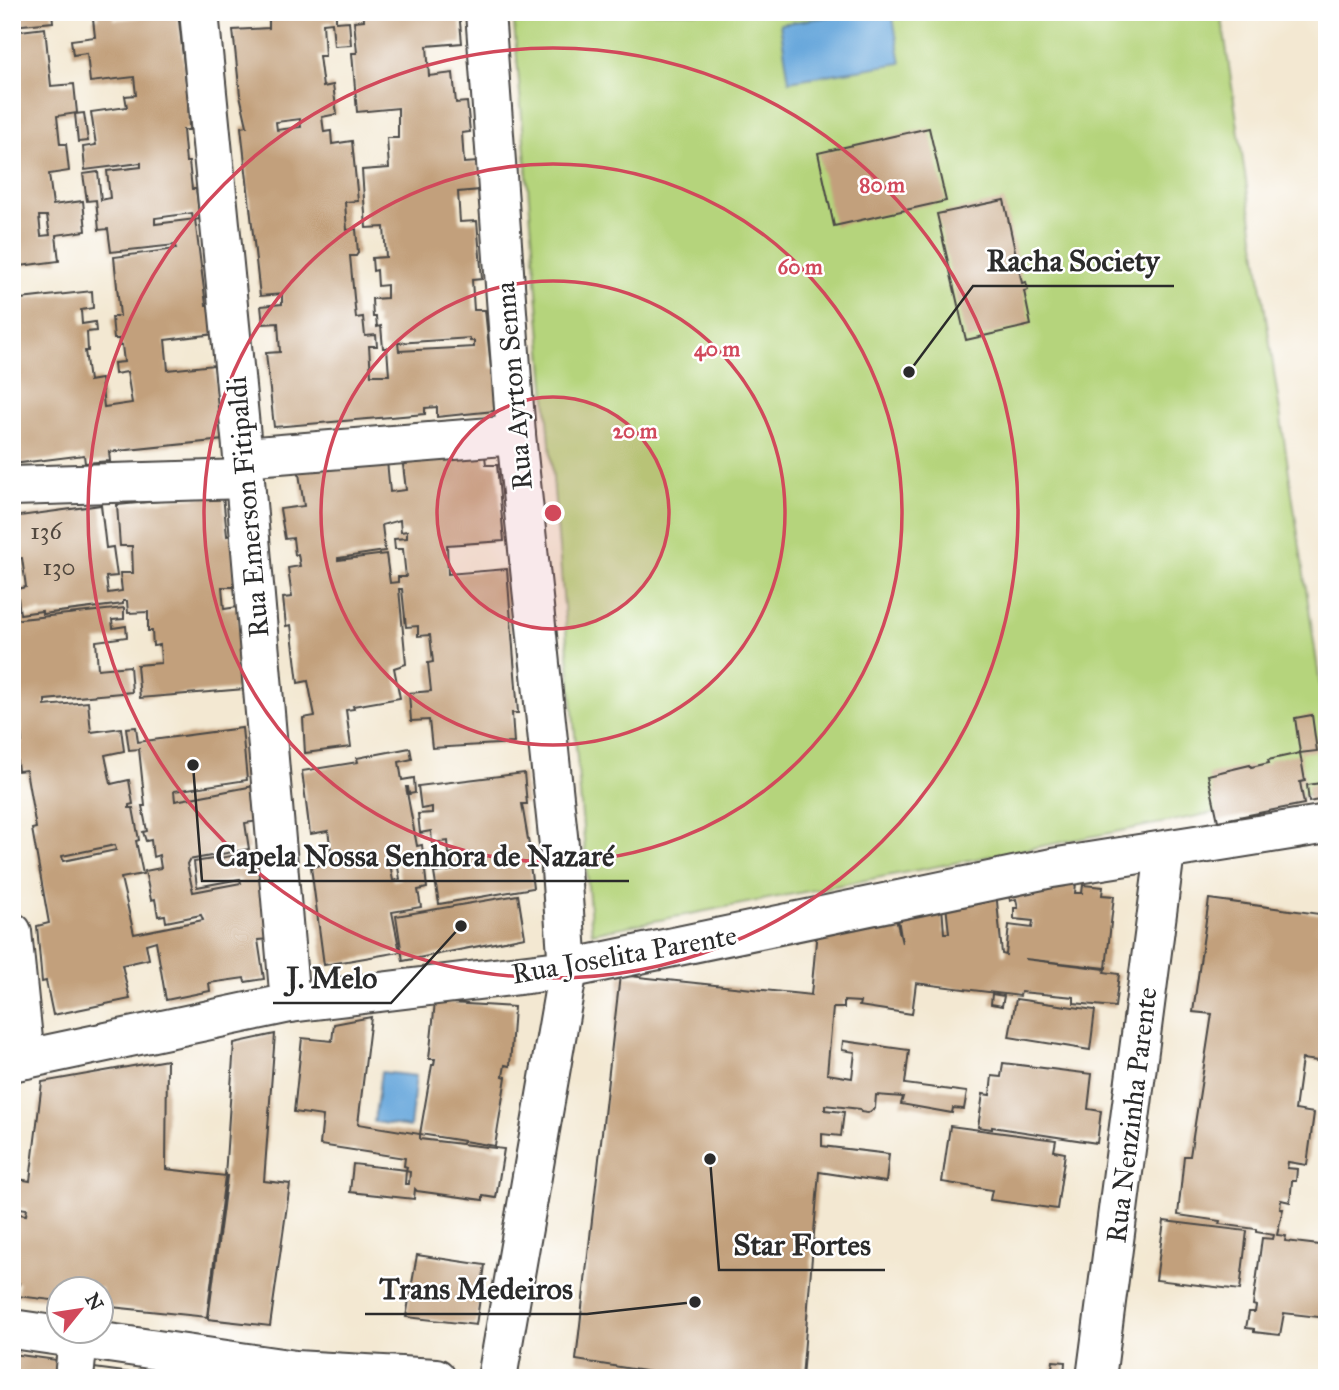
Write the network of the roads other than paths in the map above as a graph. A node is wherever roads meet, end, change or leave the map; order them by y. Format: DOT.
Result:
graph roads {
  1 [pos="199,12"];
  2 [pos="485,12"];
  3 [pos="516,435"];
  4 [pos="244,468"];
  5 [pos="12,486"];
  6 [pos="1327,824"];
  7 [pos="1234,840"];
  8 [pos="1165,852"];
  9 [pos="1327,852"];
  10 [pos="12,932"];
  11 [pos="568,969"];
  12 [pos="290,1003"];
  13 [pos="19,1060"];
  14 [pos="12,1329"];
  15 [pos="46,1334"];
  16 [pos="77,1344"];
  17 [pos="114,1344"];
  18 [pos="294,1374"];
  19 [pos="74,1378"];
  20 [pos="436,1378"];
  21 [pos="497,1378"];
  22 [pos="1097,1378"];
  1 -- 4 [label="street, Rua Emerson Fitipaldi"];
  2 -- 3 [label="street, Rua Ayrton Senna"];
  3 -- 4 [label="street"];
  3 -- 11 [label="street, Rua Ayrton Senna"];
  4 -- 5 [label="street"];
  4 -- 12 [label="street, Rua Emerson Fitipaldi"];
  6 -- 7 [label="street, Rua Joselita Parente"];
  7 -- 8 [label="street, Rua Joselita Parente"];
  7 -- 9 [label="street, Rua Joselita Parente"];
  8 -- 11 [label="street, Rua Joselita Parente"];
  8 -- 22 [label="street, Rua Nenzinha Parente"];
  10 -- 13 [label="street"];
  11 -- 12 [label="street, Rua Joselita Parente"];
  11 -- 21 [label="street, Rua Ayrton Senna"];
  12 -- 13 [label="street, Rua Joselita Parente"];
  14 -- 15 [label="street"];
  16 -- 19 [label="street"];
  17 -- 18 [label="street"];
  18 -- 20 [label="street"];
}
